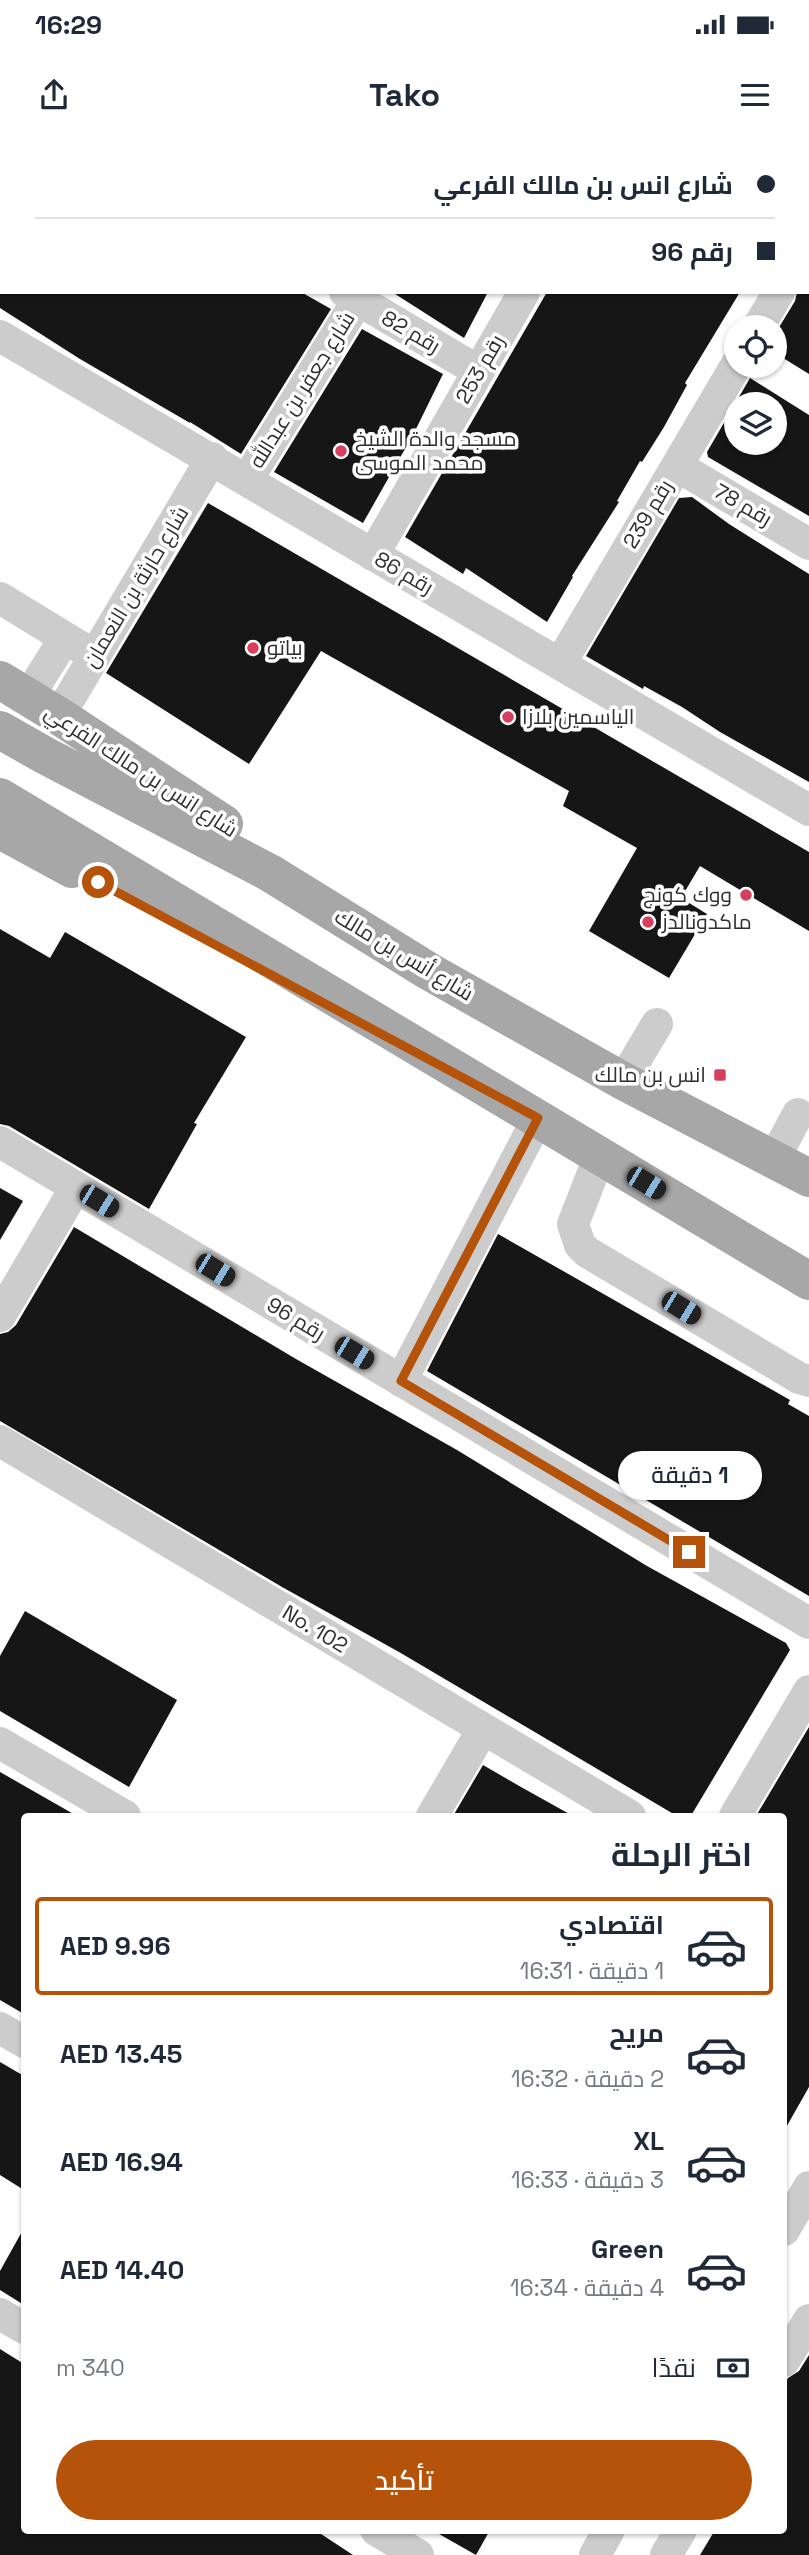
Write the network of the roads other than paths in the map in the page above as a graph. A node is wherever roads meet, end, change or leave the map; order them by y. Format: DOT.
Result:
graph roads {
  1 [pos="523,294"];
  2 [pos="778,294"];
  3 [pos="351,296"];
  4 [pos="765,315"];
  5 [pos="0,336"];
  6 [pos="478,371"];
  7 [pos="729,378"];
  8 [pos="212,458"];
  9 [pos="677,466"];
  10 [pos="247,480"];
  11 [pos="809,544"];
  12 [pos="373,555"];
  13 [pos="0,598"];
  14 [pos="65,638"];
  15 [pos="95,656"];
  16 [pos="560,664"];
  17 [pos="29,698"];
  18 [pos="0,730"];
  19 [pos="0,797"];
  20 [pos="809,810"];
  21 [pos="0,830"];
  22 [pos="271,873"];
  23 [pos="657,1024"];
  24 [pos="624,1081"];
  25 [pos="798,1114"];
  26 [pos="538,1118"];
  27 [pos="0,1142"];
  28 [pos="600,1155"];
  29 [pos="774,1159"];
  30 [pos="809,1178"];
  31 [pos="75,1187"];
  32 [pos="809,1281"];
  33 [pos="0,1316"];
  34 [pos="401,1381"];
  35 [pos="809,1381"];
  36 [pos="0,1441"];
  37 [pos="809,1623"];
  38 [pos="809,1691"];
  39 [pos="483,1729"];
  40 [pos="0,1743"];
  41 [pos="120,1813"];
  42 [pos="434,1813"];
  43 [pos="625,1813"];
  44 [pos="737,1813"];
  45 [pos="0,2028"];
  46 [pos="21,2040"];
  47 [pos="0,2314"];
  48 [pos="809,2319"];
  49 [pos="21,2326"];
  50 [pos="787,2356"];
  51 [pos="383,2534"];
  52 [pos="607,2534"];
  53 [pos="679,2534"];
  54 [pos="418,2555"];
  55 [pos="595,2555"];
  56 [pos="666,2555"];
  1 -- 6 [label="street, رقم 253"];
  2 -- 4 [label="street"];
  3 -- 6 [label="street, رقم 82"];
  3 -- 10 [label="street, شارع جعفر بن عبدالله"];
  5 -- 8 [label="street, رقم 86"];
  6 -- 12 [label="street, رقم 253"];
  7 -- 9 [label="street, رقم 239"];
  8 -- 10 [label="street, رقم 86"];
  8 -- 15 [label="street, شارع حارثة بن النعمان"];
  9 -- 11 [label="street, رقم 78"];
  9 -- 16 [label="street, رقم 239"];
  10 -- 12 [label="street, رقم 86"];
  12 -- 16 [label="street, رقم 86"];
  13 -- 14 [label="street"];
  14 -- 15 [label="street"];
  14 -- 17 [label="street"];
  15 -- 17 [label="street, شارع حارثة بن النعمان"];
  16 -- 20 [label="street, رقم 86"];
  17 -- 22 [label="main road, شارع انس بن مالك الفرعي"];
  18 -- 22 [label="main road, شارع أنس بن مالك"];
  19 -- 26 [label="main road"];
  21 -- 26 [label="main road"];
  22 -- 24 [label="main road, شارع أنس بن مالك"];
  23 -- 24 [label="street"];
  24 -- 29 [label="main road, شارع أنس بن مالك"];
  25 -- 29 [label="street"];
  26 -- 28 [label="main road"];
  26 -- 34 [label="street"];
  27 -- 31 [label="street, رقم 96"];
  28 -- 32 [label="main road"];
  28 -- 35 [label="street"];
  29 -- 30 [label="main road, شارع أنس بن مالك"];
  31 -- 33 [label="street"];
  31 -- 34 [label="street, رقم 96"];
  34 -- 37 [label="street, رقم 96"];
  36 -- 39 [label="street, No. 102"];
  38 -- 44 [label="street"];
  39 -- 42 [label="street"];
  39 -- 43 [label="street, No. 102"];
  40 -- 41 [label="street"];
  45 -- 46 [label="street"];
  47 -- 49 [label="street"];
  48 -- 50 [label="street"];
  51 -- 54 [label="street"];
  52 -- 55 [label="street"];
  53 -- 56 [label="street"];
}
